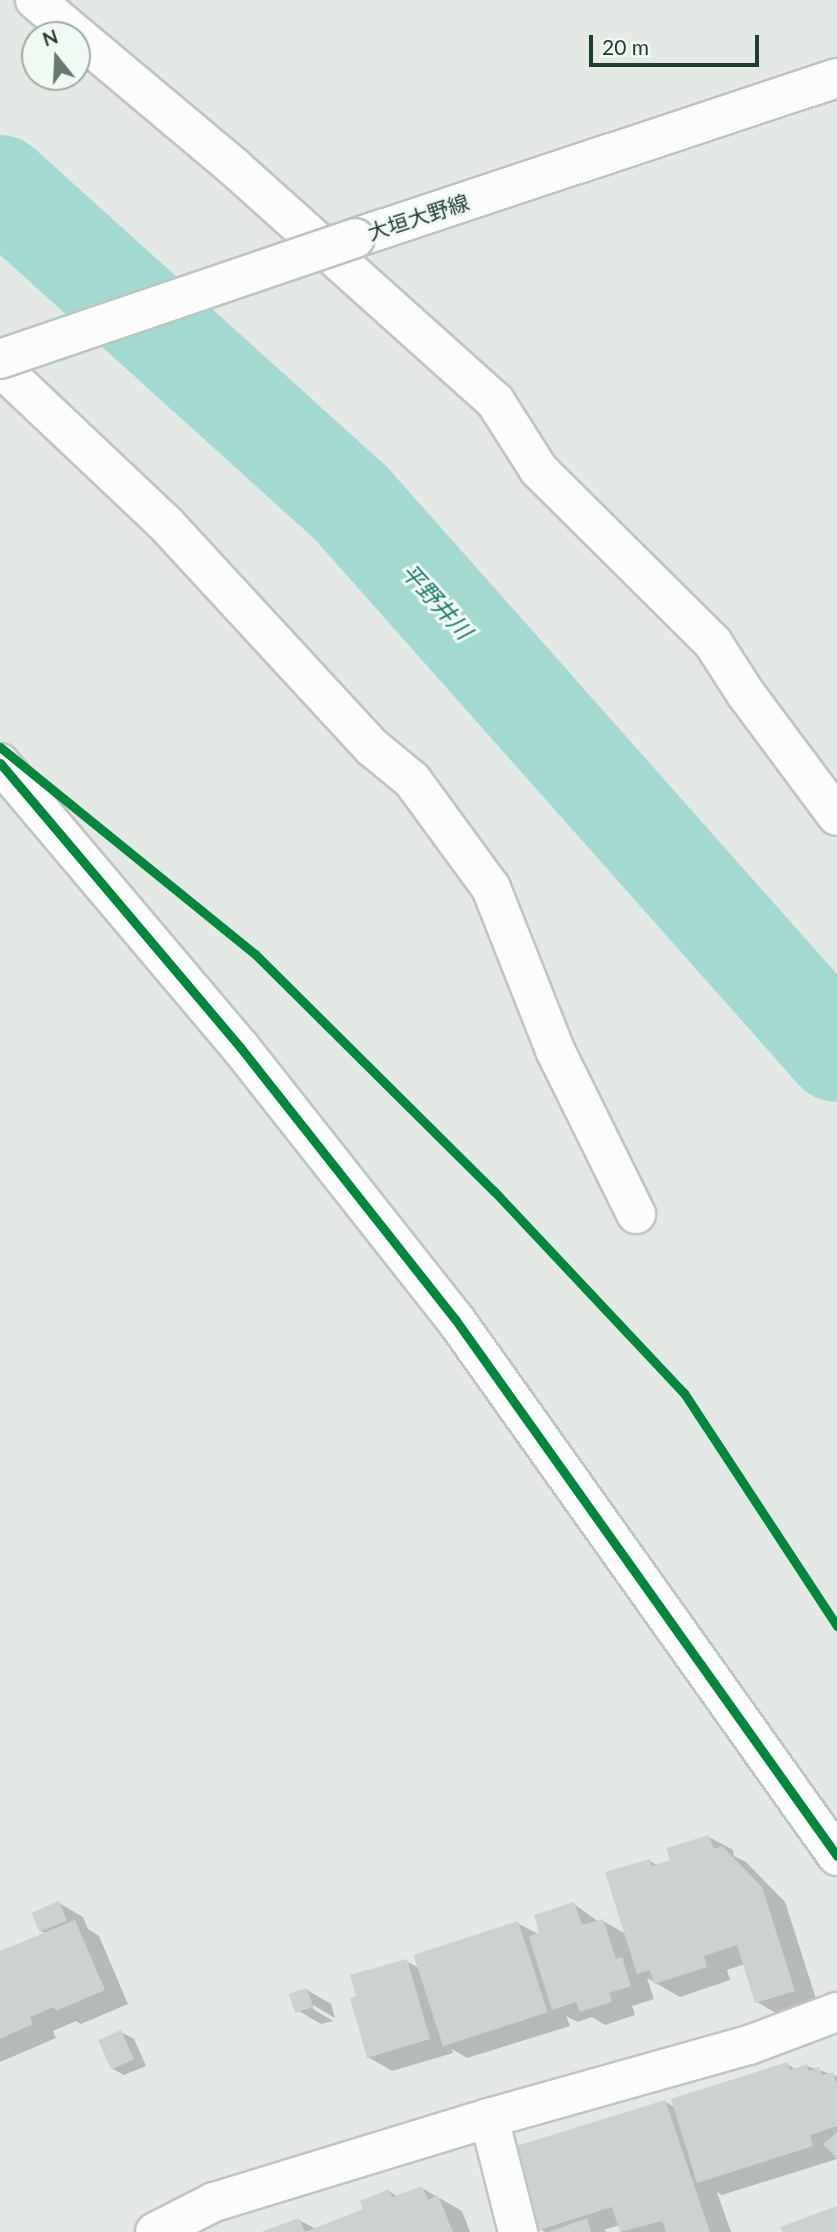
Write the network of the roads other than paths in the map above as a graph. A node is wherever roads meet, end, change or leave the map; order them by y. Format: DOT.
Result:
graph roads {
  1 [pos="35,0"];
  2 [pos="837,78"];
  3 [pos="0,359"];
  4 [pos="0,367"];
  5 [pos="0,763"];
  6 [pos="837,816"];
  7 [pos="636,1214"];
  8 [pos="837,1856"];
  9 [pos="837,2012"];
  10 [pos="489,2118"];
  11 [pos="155,2232"];
  12 [pos="518,2232"];
  1 -- 6 [label="street"];
  2 -- 3 [label="street, 大垣大野線, bridge"];
  4 -- 7 [label="street"];
  5 -- 8 [label="street"];
  9 -- 10 [label="street"];
  10 -- 11 [label="street"];
  10 -- 12 [label="street"];
}
